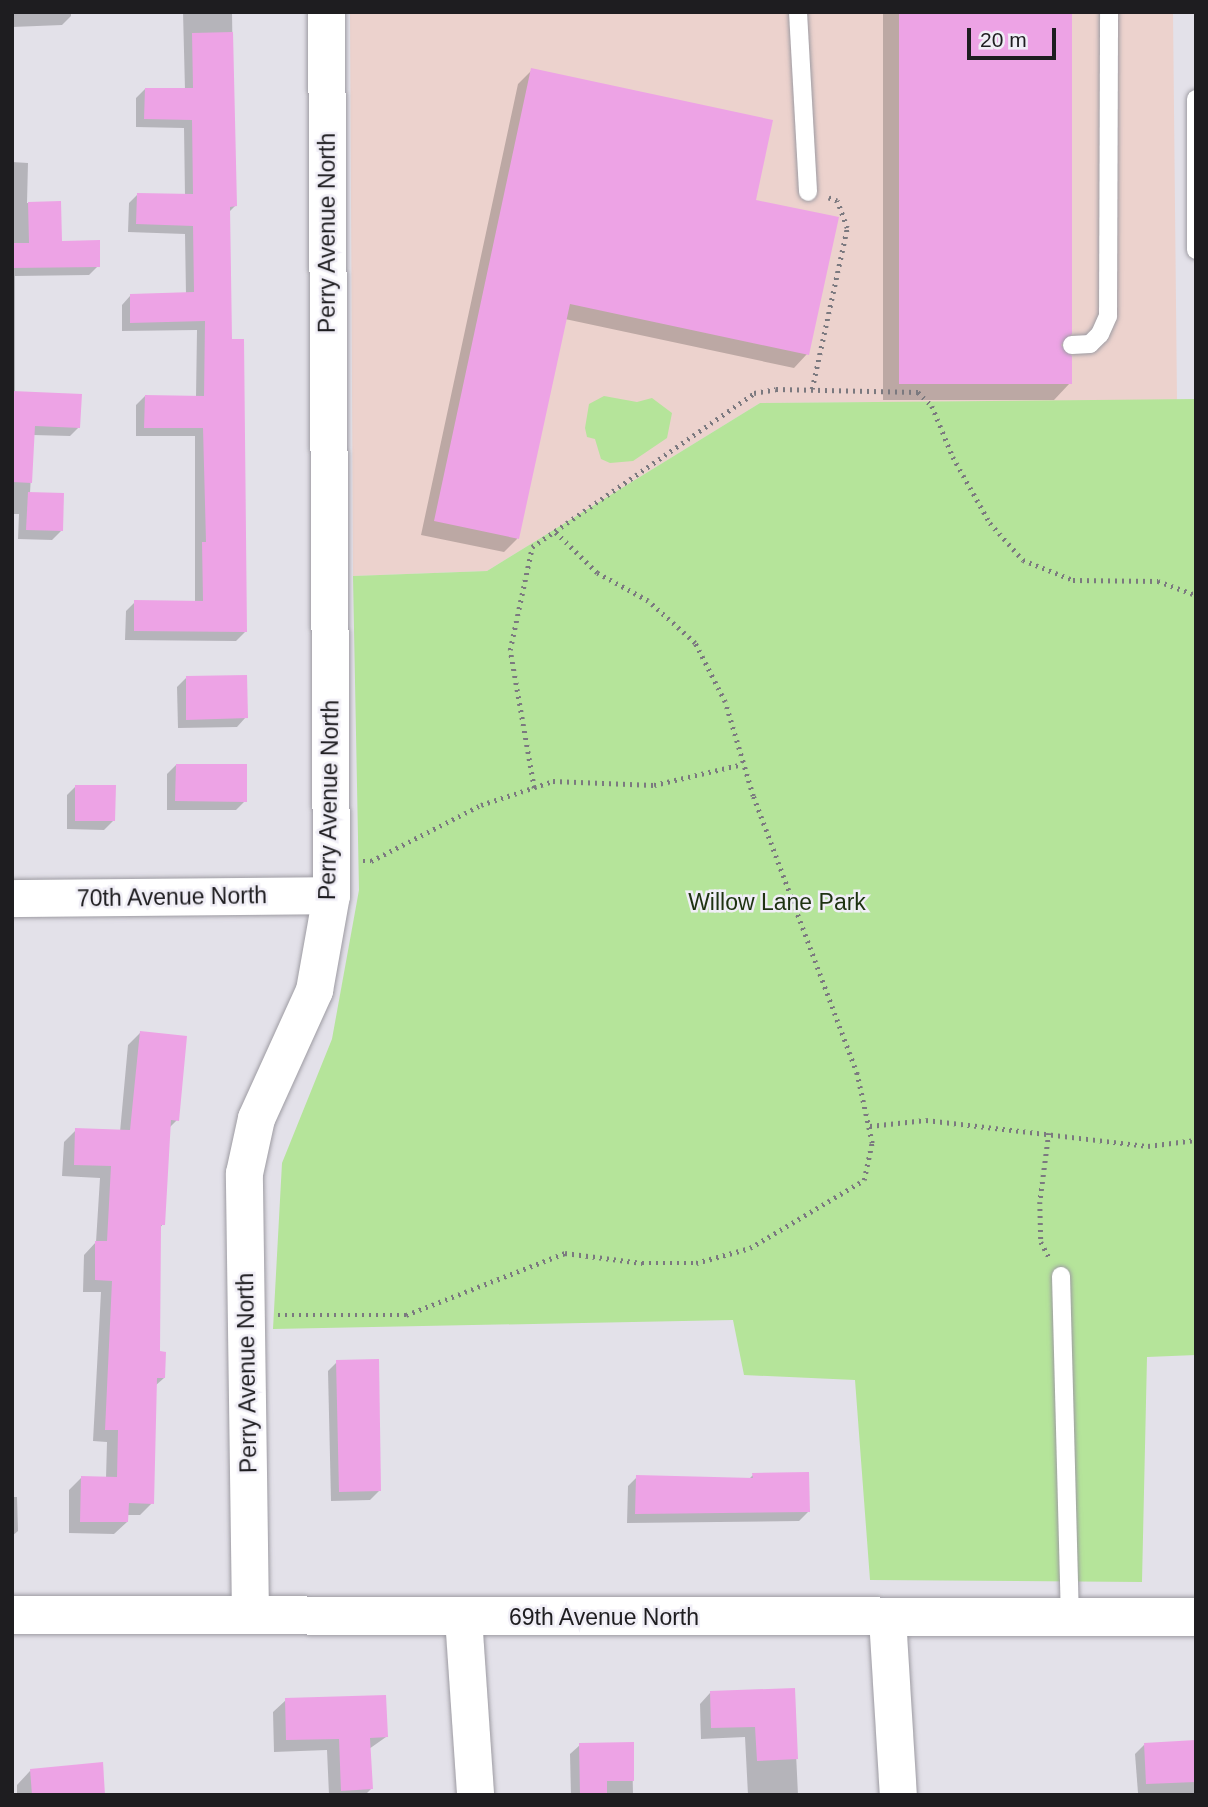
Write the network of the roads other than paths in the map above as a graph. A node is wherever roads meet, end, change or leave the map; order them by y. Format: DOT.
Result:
graph roads {
  1 [pos="326,12"];
  2 [pos="798,12"];
  3 [pos="1109,12"];
  4 [pos="1196,99"];
  5 [pos="808,191"];
  6 [pos="1196,250"];
  7 [pos="1072,345"];
  8 [pos="331,895"];
  9 [pos="12,898"];
  10 [pos="1060,1276"];
  11 [pos="12,1615"];
  12 [pos="250,1615"];
  13 [pos="463,1617"];
  14 [pos="887,1617"];
  15 [pos="1070,1617"];
  16 [pos="1196,1617"];
  17 [pos="475,1795"];
  18 [pos="898,1795"];
  1 -- 8 [label="street, Perry Avenue North"];
  2 -- 5 [label="lane"];
  3 -- 7 [label="lane"];
  4 -- 6 [label="lane"];
  8 -- 9 [label="street, 70th Avenue North"];
  8 -- 12 [label="street, Perry Avenue North"];
  10 -- 15 [label="lane"];
  11 -- 12 [label="street, 69th Avenue North"];
  12 -- 13 [label="street, 69th Avenue North"];
  13 -- 14 [label="street, 69th Avenue North"];
  13 -- 17 [label="street"];
  14 -- 15 [label="street, 69th Avenue North"];
  14 -- 18 [label="street"];
  15 -- 16 [label="street, 69th Avenue North"];
}
